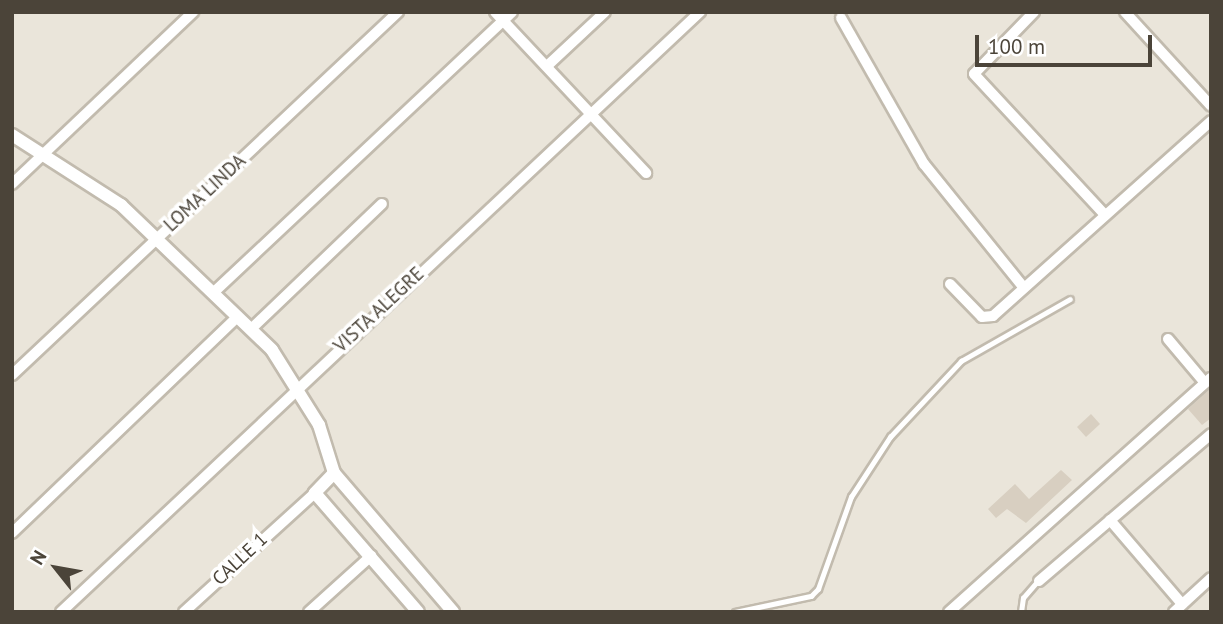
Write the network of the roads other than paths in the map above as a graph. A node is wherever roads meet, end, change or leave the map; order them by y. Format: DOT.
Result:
graph roads {
  1 [pos="192,12"];
  2 [pos="398,12"];
  3 [pos="495,12"];
  4 [pos="512,12"];
  5 [pos="605,12"];
  6 [pos="700,12"];
  7 [pos="1034,12"];
  8 [pos="1125,12"];
  9 [pos="841,18"];
  10 [pos="502,21"];
  11 [pos="547,66"];
  12 [pos="1211,106"];
  13 [pos="590,113"];
  14 [pos="1211,121"];
  15 [pos="12,135"];
  16 [pos="43,155"];
  17 [pos="646,173"];
  18 [pos="12,184"];
  19 [pos="382,204"];
  20 [pos="1104,214"];
  21 [pos="157,239"];
  22 [pos="950,284"];
  23 [pos="1024,288"];
  24 [pos="213,293"];
  25 [pos="1070,299"];
  26 [pos="238,316"];
  27 [pos="251,329"];
  28 [pos="1168,340"];
  29 [pos="12,374"];
  30 [pos="1208,380"];
  31 [pos="299,386"];
  32 [pos="1211,434"];
  33 [pos="334,473"];
  34 [pos="315,493"];
  35 [pos="1110,520"];
  36 [pos="12,533"];
  37 [pos="371,556"];
  38 [pos="1211,578"];
  39 [pos="1039,580"];
  40 [pos="1178,608"];
  41 [pos="61,612"];
  42 [pos="184,612"];
  43 [pos="309,612"];
  44 [pos="418,612"];
  45 [pos="453,612"];
  46 [pos="735,612"];
  47 [pos="949,612"];
  48 [pos="1021,612"];
  1 -- 16 [label="street"];
  2 -- 21 [label="street, LOMA LINDA"];
  3 -- 10 [label="street"];
  4 -- 10 [label="street"];
  5 -- 11 [label="street"];
  6 -- 13 [label="street, VISTA ALEGRE"];
  7 -- 20 [label="street"];
  8 -- 12 [label="street"];
  9 -- 23 [label="street"];
  10 -- 11 [label="street"];
  10 -- 24 [label="street"];
  11 -- 13 [label="street"];
  13 -- 17 [label="street"];
  13 -- 31 [label="street, VISTA ALEGRE"];
  14 -- 20 [label="street"];
  15 -- 16 [label="street"];
  16 -- 18 [label="street"];
  16 -- 21 [label="street"];
  19 -- 27 [label="street"];
  20 -- 23 [label="street"];
  21 -- 24 [label="street"];
  21 -- 29 [label="street, LOMA LINDA"];
  22 -- 23 [label="street"];
  24 -- 26 [label="street"];
  25 -- 46 [label="lane"];
  26 -- 27 [label="street"];
  26 -- 36 [label="street"];
  27 -- 31 [label="street"];
  28 -- 30 [label="street"];
  30 -- 47 [label="street"];
  31 -- 33 [label="street"];
  31 -- 41 [label="street, VISTA ALEGRE"];
  32 -- 35 [label="street"];
  33 -- 34 [label="street"];
  33 -- 45 [label="street"];
  34 -- 37 [label="street"];
  34 -- 42 [label="street, CALLE 1"];
  35 -- 39 [label="street"];
  35 -- 40 [label="street"];
  37 -- 43 [label="street"];
  37 -- 44 [label="street"];
  38 -- 40 [label="street"];
  39 -- 48 [label="lane"];
}
